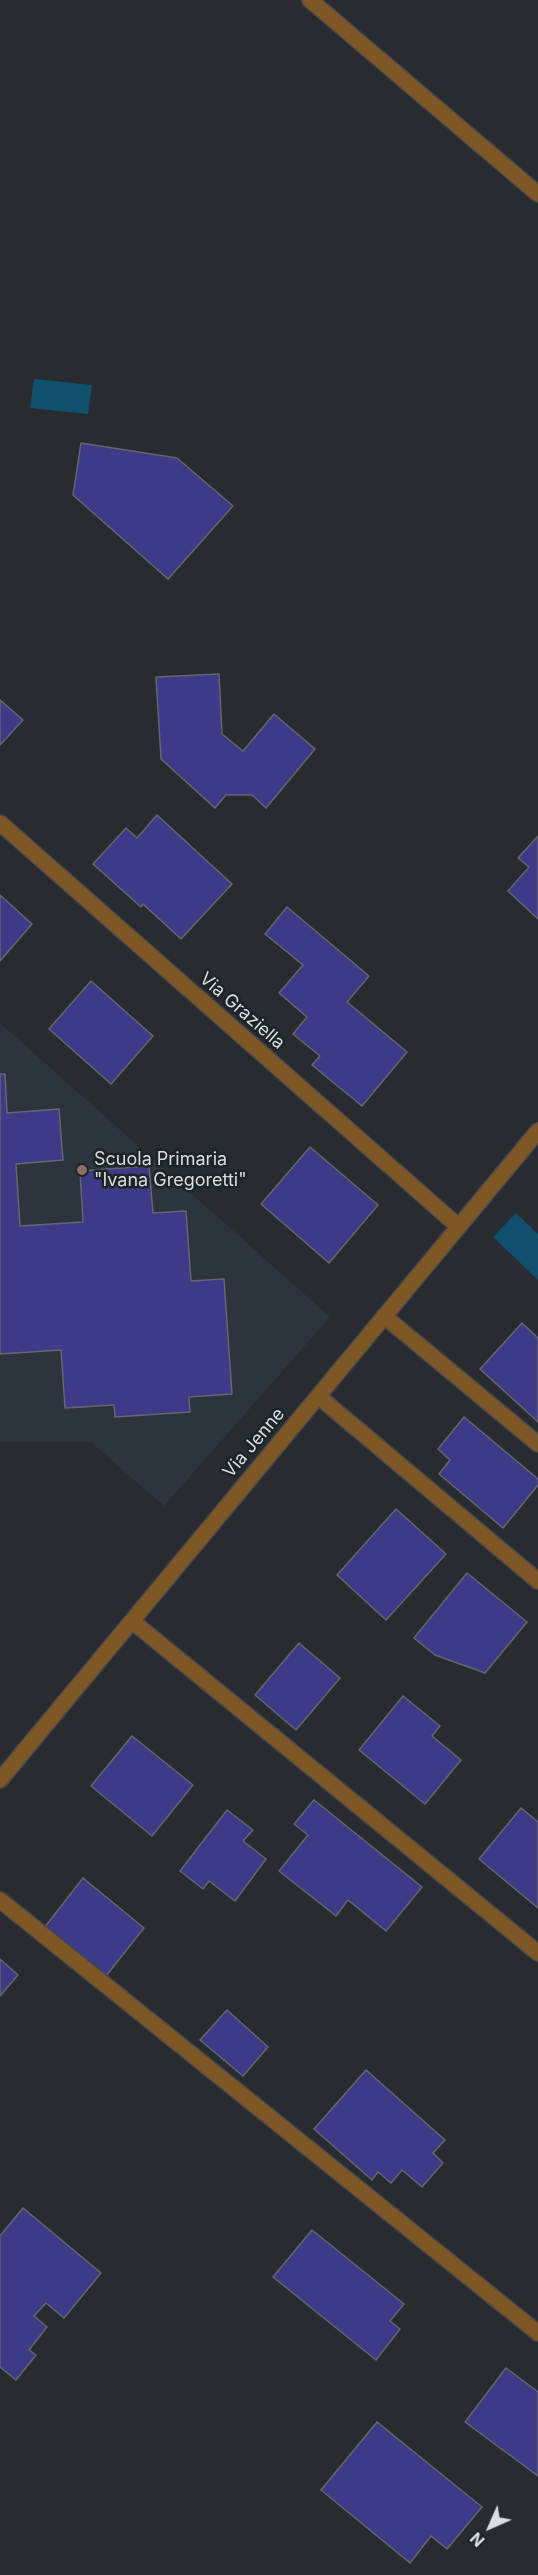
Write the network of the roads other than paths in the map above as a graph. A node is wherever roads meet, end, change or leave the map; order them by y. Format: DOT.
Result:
graph roads {
  1 [pos="310,0"];
  2 [pos="538,194"];
  3 [pos="0,823"];
  4 [pos="538,1131"];
  5 [pos="459,1227"];
  6 [pos="384,1316"];
  7 [pos="318,1396"];
  8 [pos="538,1444"];
  9 [pos="538,1581"];
  10 [pos="132,1621"];
  11 [pos="0,1780"];
  12 [pos="0,1900"];
  13 [pos="538,1953"];
  14 [pos="538,2333"];
  1 -- 2 [label="street"];
  3 -- 5 [label="street, Via Graziella"];
  4 -- 5 [label="street, Via Jenne"];
  5 -- 6 [label="street, Via Jenne"];
  6 -- 7 [label="street, Via Jenne"];
  6 -- 8 [label="street"];
  7 -- 9 [label="street"];
  7 -- 10 [label="street, Via Jenne"];
  10 -- 11 [label="street, Via Jenne"];
  10 -- 13 [label="street"];
  12 -- 14 [label="street"];
}
